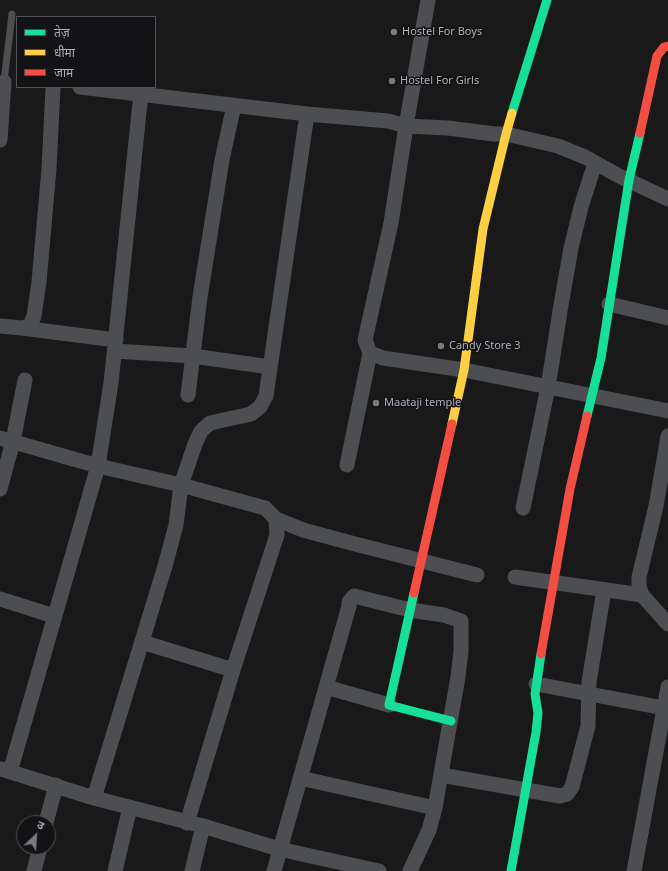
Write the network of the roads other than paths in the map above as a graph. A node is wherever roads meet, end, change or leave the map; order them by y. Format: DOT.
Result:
graph roads {
  1 [pos="428,0"];
  2 [pos="547,0"];
  3 [pos="12,14"];
  4 [pos="668,46"];
  5 [pos="7,82"];
  6 [pos="53,88"];
  7 [pos="90,88"];
  8 [pos="141,93"];
  9 [pos="234,105"];
  10 [pos="306,114"];
  11 [pos="406,126"];
  12 [pos="506,134"];
  13 [pos="0,140"];
  14 [pos="595,163"];
  15 [pos="629,180"];
  16 [pos="668,199"];
  17 [pos="609,304"];
  18 [pos="668,318"];
  19 [pos="0,326"];
  20 [pos="22,328"];
  21 [pos="115,346"];
  22 [pos="370,353"];
  23 [pos="193,356"];
  24 [pos="270,367"];
  25 [pos="464,370"];
  26 [pos="25,380"];
  27 [pos="548,387"];
  28 [pos="188,395"];
  29 [pos="592,396"];
  30 [pos="668,411"];
  31 [pos="668,436"];
  32 [pos="6,440"];
  33 [pos="347,465"];
  34 [pos="98,466"];
  35 [pos="181,485"];
  36 [pos="0,489"];
  37 [pos="523,508"];
  38 [pos="662,508"];
  39 [pos="276,519"];
  40 [pos="421,561"];
  41 [pos="477,575"];
  42 [pos="515,577"];
  43 [pos="554,583"];
  44 [pos="604,590"];
  45 [pos="642,595"];
  46 [pos="0,598"];
  47 [pos="410,610"];
  48 [pos="54,616"];
  49 [pos="668,624"];
  50 [pos="142,642"];
  51 [pos="233,670"];
  52 [pos="536,684"];
  53 [pos="326,687"];
  54 [pos="668,687"];
  55 [pos="589,694"];
  56 [pos="389,705"];
  57 [pos="664,708"];
  58 [pos="451,721"];
  59 [pos="662,759"];
  60 [pos="5,771"];
  61 [pos="441,775"];
  62 [pos="300,778"];
  63 [pos="56,785"];
  64 [pos="526,790"];
  65 [pos="94,798"];
  66 [pos="130,807"];
  67 [pos="435,808"];
  68 [pos="48,815"];
  69 [pos="187,823"];
  70 [pos="203,826"];
  71 [pos="280,849"];
  72 [pos="38,855"];
  73 [pos="355,869"];
  74 [pos="34,871"];
  75 [pos="115,871"];
  76 [pos="192,871"];
  77 [pos="274,871"];
  78 [pos="379,871"];
  79 [pos="410,871"];
  80 [pos="511,871"];
  81 [pos="634,871"];
  1 -- 11 [label="street"];
  2 -- 12 [label="street"];
  3 -- 5 [label="lane"];
  4 -- 15 [label="street"];
  5 -- 13 [label="street"];
  6 -- 20 [label="street"];
  7 -- 8 [label="street"];
  8 -- 9 [label="street"];
  8 -- 21 [label="street"];
  9 -- 10 [label="street"];
  9 -- 23 [label="street"];
  10 -- 11 [label="street"];
  10 -- 24 [label="street"];
  11 -- 12 [label="street"];
  11 -- 22 [label="street"];
  12 -- 14 [label="street"];
  12 -- 25 [label="street"];
  14 -- 15 [label="street"];
  14 -- 27 [label="street"];
  15 -- 16 [label="street"];
  15 -- 17 [label="street"];
  17 -- 18 [label="street"];
  17 -- 29 [label="street"];
  19 -- 20 [label="street"];
  20 -- 21 [label="street"];
  21 -- 23 [label="street"];
  21 -- 34 [label="street"];
  22 -- 25 [label="street"];
  22 -- 33 [label="street"];
  23 -- 24 [label="street"];
  23 -- 28 [label="street"];
  24 -- 35 [label="street"];
  25 -- 27 [label="street"];
  25 -- 40 [label="street"];
  26 -- 32 [label="street"];
  27 -- 29 [label="street"];
  27 -- 37 [label="street"];
  29 -- 30 [label="street"];
  29 -- 43 [label="street"];
  31 -- 38 [label="street"];
  32 -- 34 [label="street"];
  32 -- 36 [label="street"];
  34 -- 35 [label="street"];
  34 -- 48 [label="street"];
  35 -- 39 [label="street"];
  35 -- 50 [label="street"];
  38 -- 45 [label="street"];
  39 -- 40 [label="street"];
  39 -- 51 [label="street"];
  40 -- 41 [label="street"];
  40 -- 47 [label="street"];
  42 -- 43 [label="street"];
  43 -- 44 [label="street"];
  43 -- 52 [label="street"];
  44 -- 45 [label="street"];
  44 -- 55 [label="street"];
  45 -- 49 [label="street"];
  46 -- 48 [label="street"];
  47 -- 53 [label="street"];
  47 -- 56 [label="street"];
  47 -- 58 [label="street"];
  48 -- 60 [label="street"];
  50 -- 51 [label="street"];
  50 -- 65 [label="street"];
  51 -- 69 [label="street"];
  52 -- 55 [label="street"];
  52 -- 64 [label="street"];
  53 -- 56 [label="street"];
  53 -- 62 [label="street"];
  54 -- 57 [label="street"];
  55 -- 57 [label="street"];
  55 -- 64 [label="street"];
  56 -- 58 [label="street"];
  57 -- 59 [label="street"];
  58 -- 61 [label="street"];
  59 -- 81 [label="street"];
  60 -- 63 [label="street"];
  61 -- 64 [label="street"];
  61 -- 67 [label="street"];
  62 -- 67 [label="street"];
  62 -- 71 [label="street"];
  63 -- 65 [label="street"];
  63 -- 68 [label="street"];
  64 -- 80 [label="street"];
  65 -- 66 [label="street"];
  66 -- 69 [label="street"];
  66 -- 75 [label="street"];
  67 -- 79 [label="street"];
  69 -- 70 [label="street"];
  70 -- 71 [label="street"];
  70 -- 76 [label="street"];
  71 -- 73 [label="street"];
  71 -- 77 [label="street"];
  72 -- 74 [label="street"];
  73 -- 78 [label="street"];
}
